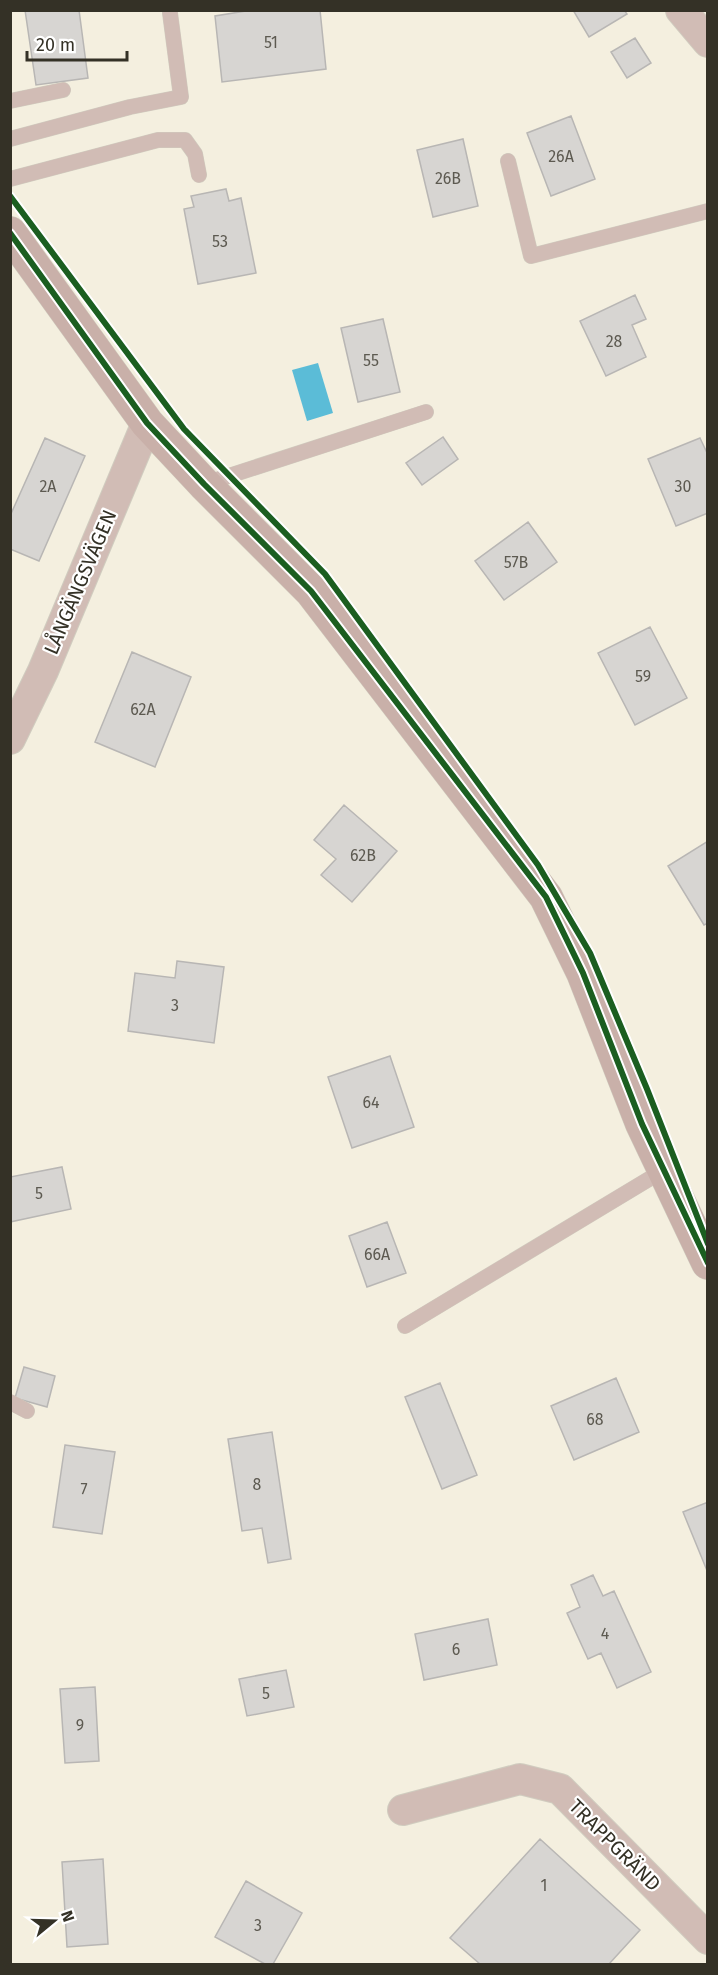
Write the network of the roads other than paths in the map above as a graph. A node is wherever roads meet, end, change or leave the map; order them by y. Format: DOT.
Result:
graph roads {
  1 [pos="681,10"];
  2 [pos="170,13"];
  3 [pos="708,42"];
  4 [pos="63,90"];
  5 [pos="10,101"];
  6 [pos="10,139"];
  7 [pos="508,161"];
  8 [pos="199,175"];
  9 [pos="10,179"];
  10 [pos="708,211"];
  11 [pos="10,232"];
  12 [pos="426,412"];
  13 [pos="147,423"];
  14 [pos="204,484"];
  15 [pos="10,739"];
  16 [pos="664,1170"];
  17 [pos="708,1263"];
  18 [pos="405,1326"];
  19 [pos="10,1402"];
  20 [pos="27,1411"];
  21 [pos="403,1810"];
  22 [pos="708,1939"];
  1 -- 3 [label="street"];
  2 -- 6 [label="lane"];
  4 -- 5 [label="lane"];
  7 -- 10 [label="lane"];
  8 -- 9 [label="lane"];
  11 -- 13 [label="street"];
  12 -- 14 [label="lane"];
  13 -- 14 [label="street"];
  13 -- 15 [label="street, LÅNGÄNGSVÄGEN"];
  14 -- 16 [label="street"];
  16 -- 17 [label="street"];
  16 -- 18 [label="lane"];
  19 -- 20 [label="lane"];
  21 -- 22 [label="street, TRAPPGRÄND"];
}
